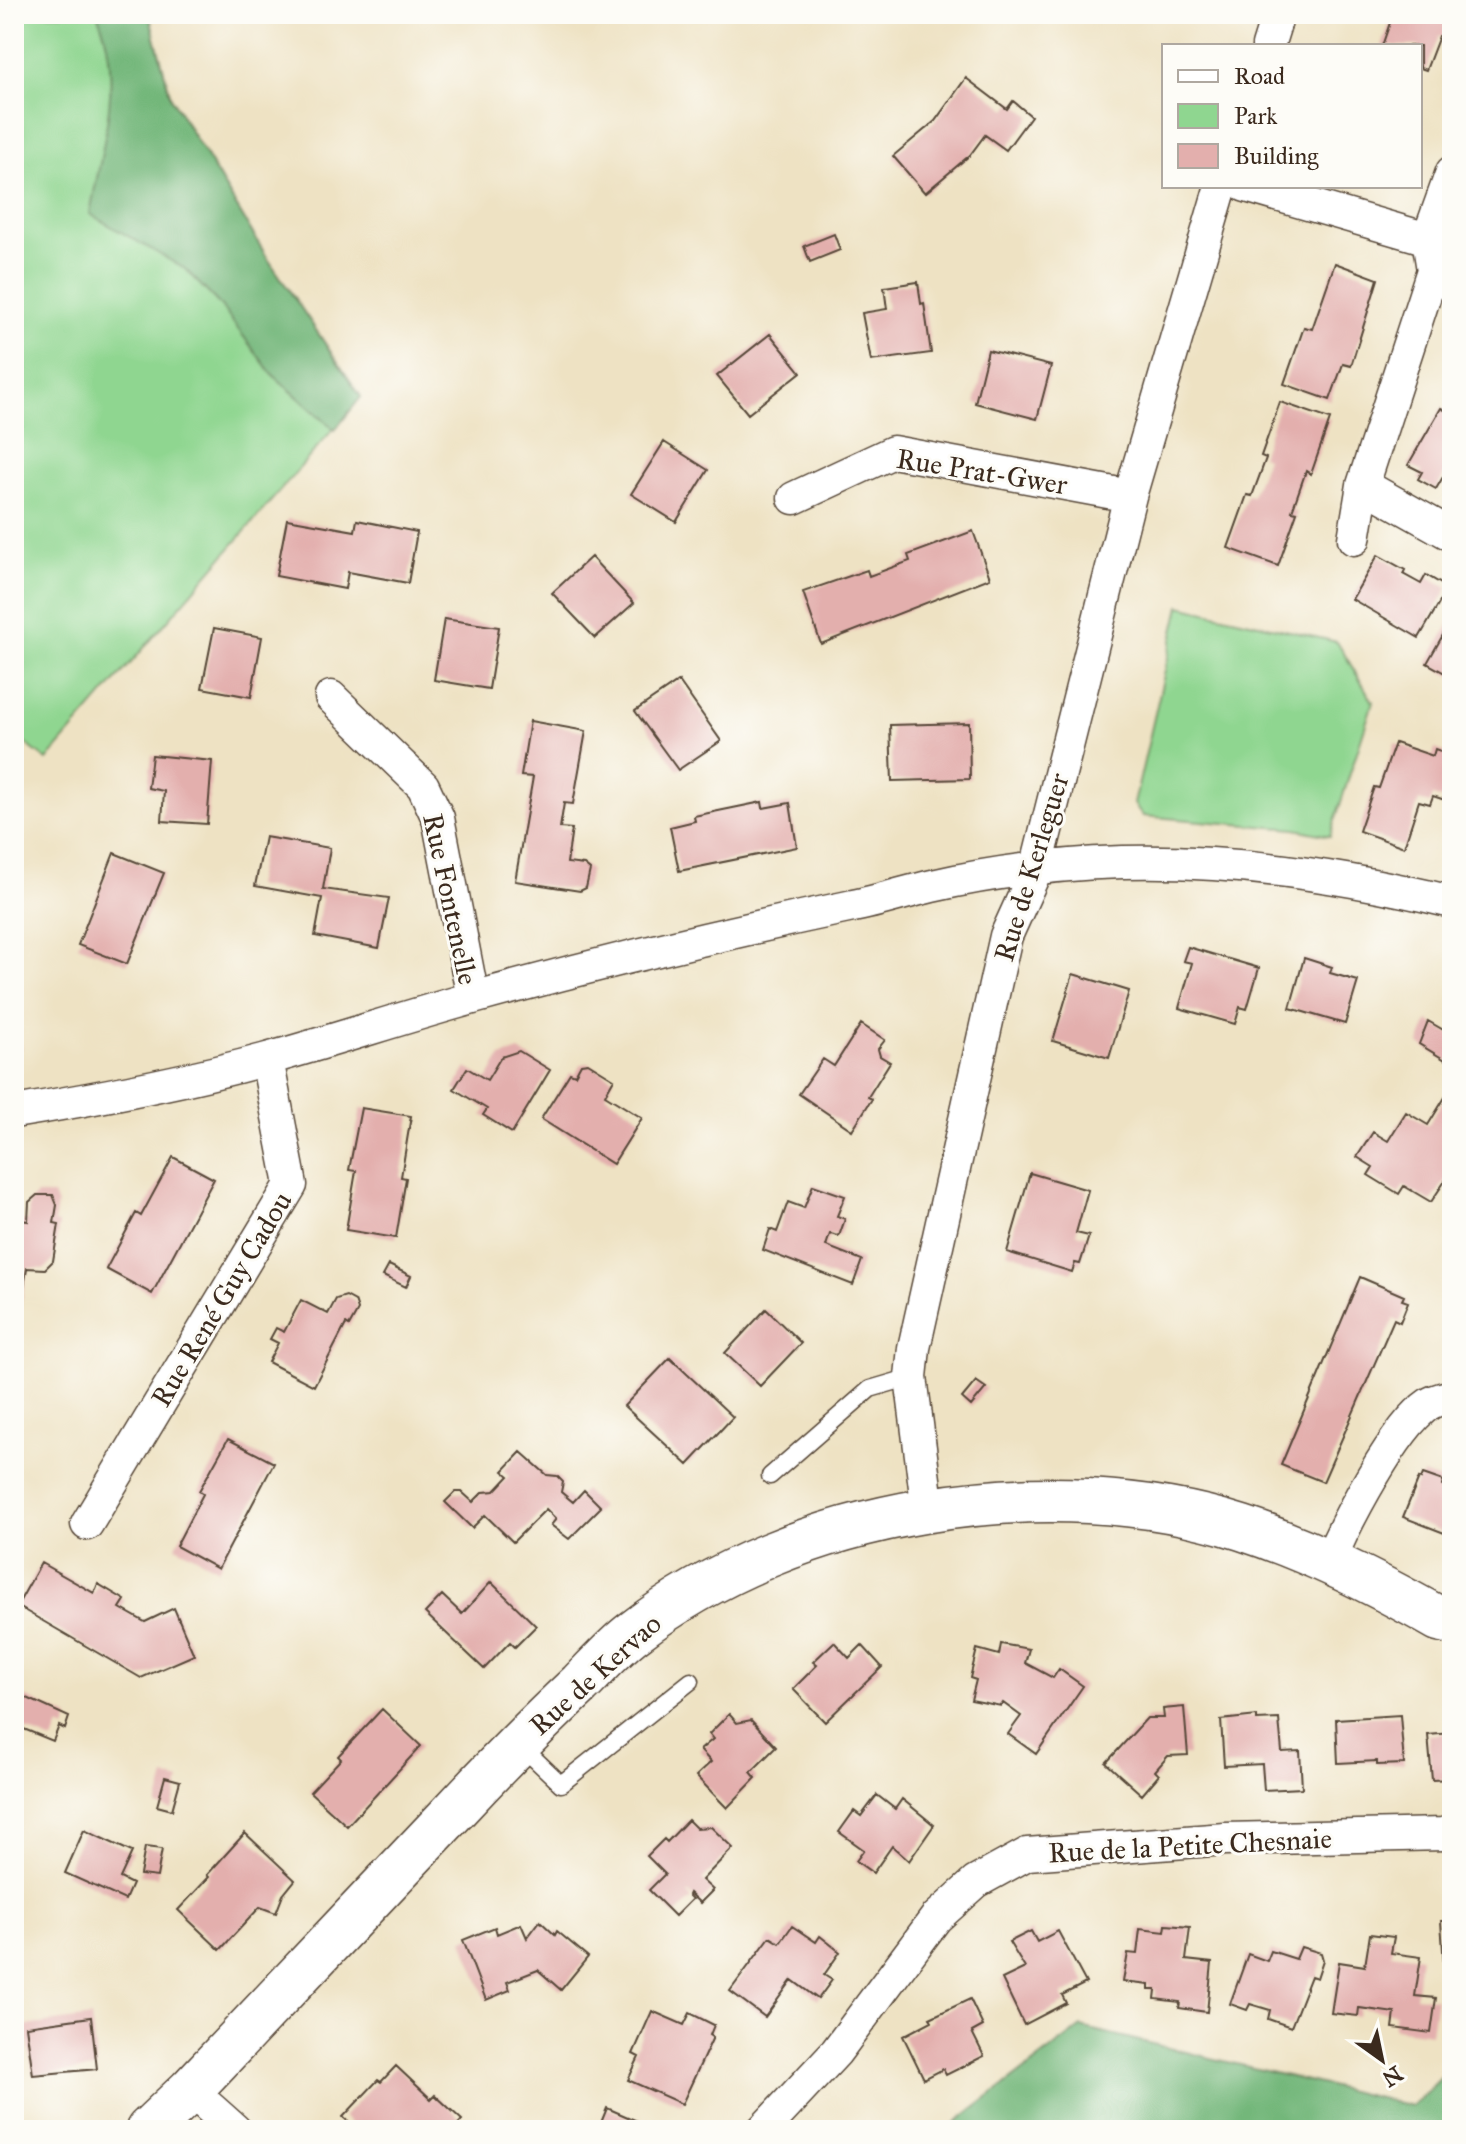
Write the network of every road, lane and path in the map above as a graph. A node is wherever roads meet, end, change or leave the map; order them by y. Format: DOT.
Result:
graph roads {
  1 [pos="1278,14"];
  2 [pos="1269,44"];
  3 [pos="1452,172"];
  4 [pos="1220,188"];
  5 [pos="1253,188"];
  6 [pos="1440,242"];
  7 [pos="1363,485"];
  8 [pos="1130,496"];
  9 [pos="794,498"];
  10 [pos="1452,535"];
  11 [pos="1354,539"];
  12 [pos="331,697"];
  13 [pos="1036,870"];
  14 [pos="1452,902"];
  15 [pos="473,998"];
  16 [pos="267,1059"];
  17 [pos="14,1112"];
  18 [pos="911,1377"];
  19 [pos="1452,1396"];
  20 [pos="770,1476"];
  21 [pos="928,1511"];
  22 [pos="87,1524"];
  23 [pos="1330,1560"];
  24 [pos="1452,1622"];
  25 [pos="691,1681"];
  26 [pos="518,1742"];
  27 [pos="1452,1831"];
  28 [pos="190,2090"];
  29 [pos="148,2130"];
  30 [pos="235,2130"];
  31 [pos="763,2130"];
  1 -- 2 [label="street"];
  3 -- 6 [label="street"];
  4 -- 8 [label="street, Rue de Kerleguer"];
  5 -- 6 [label="street"];
  6 -- 7 [label="street"];
  7 -- 10 [label="street"];
  7 -- 11 [label="street"];
  8 -- 9 [label="street, Rue Prat-Gwer"];
  8 -- 13 [label="street, Rue de Kerleguer"];
  12 -- 15 [label="street, Rue Fontenelle"];
  13 -- 14 [label="street"];
  13 -- 15 [label="street"];
  13 -- 18 [label="street, Rue de Kerleguer"];
  15 -- 16 [label="street"];
  16 -- 17 [label="street"];
  16 -- 22 [label="street, Rue René Guy Cadou"];
  18 -- 20 [label="lane"];
  18 -- 21 [label="street, Rue de Kerleguer"];
  19 -- 23 [label="street"];
  21 -- 23 [label="main road, Rue de Kervao"];
  21 -- 26 [label="main road, Rue de Kervao"];
  23 -- 24 [label="main road, Rue de Kervao"];
  25 -- 26 [label="lane"];
  26 -- 28 [label="main road, Rue de Kervao"];
  27 -- 31 [label="street, Rue de la Petite Chesnaie"];
  28 -- 29 [label="main road, Rue de Kervao"];
  28 -- 30 [label="street"];
}
